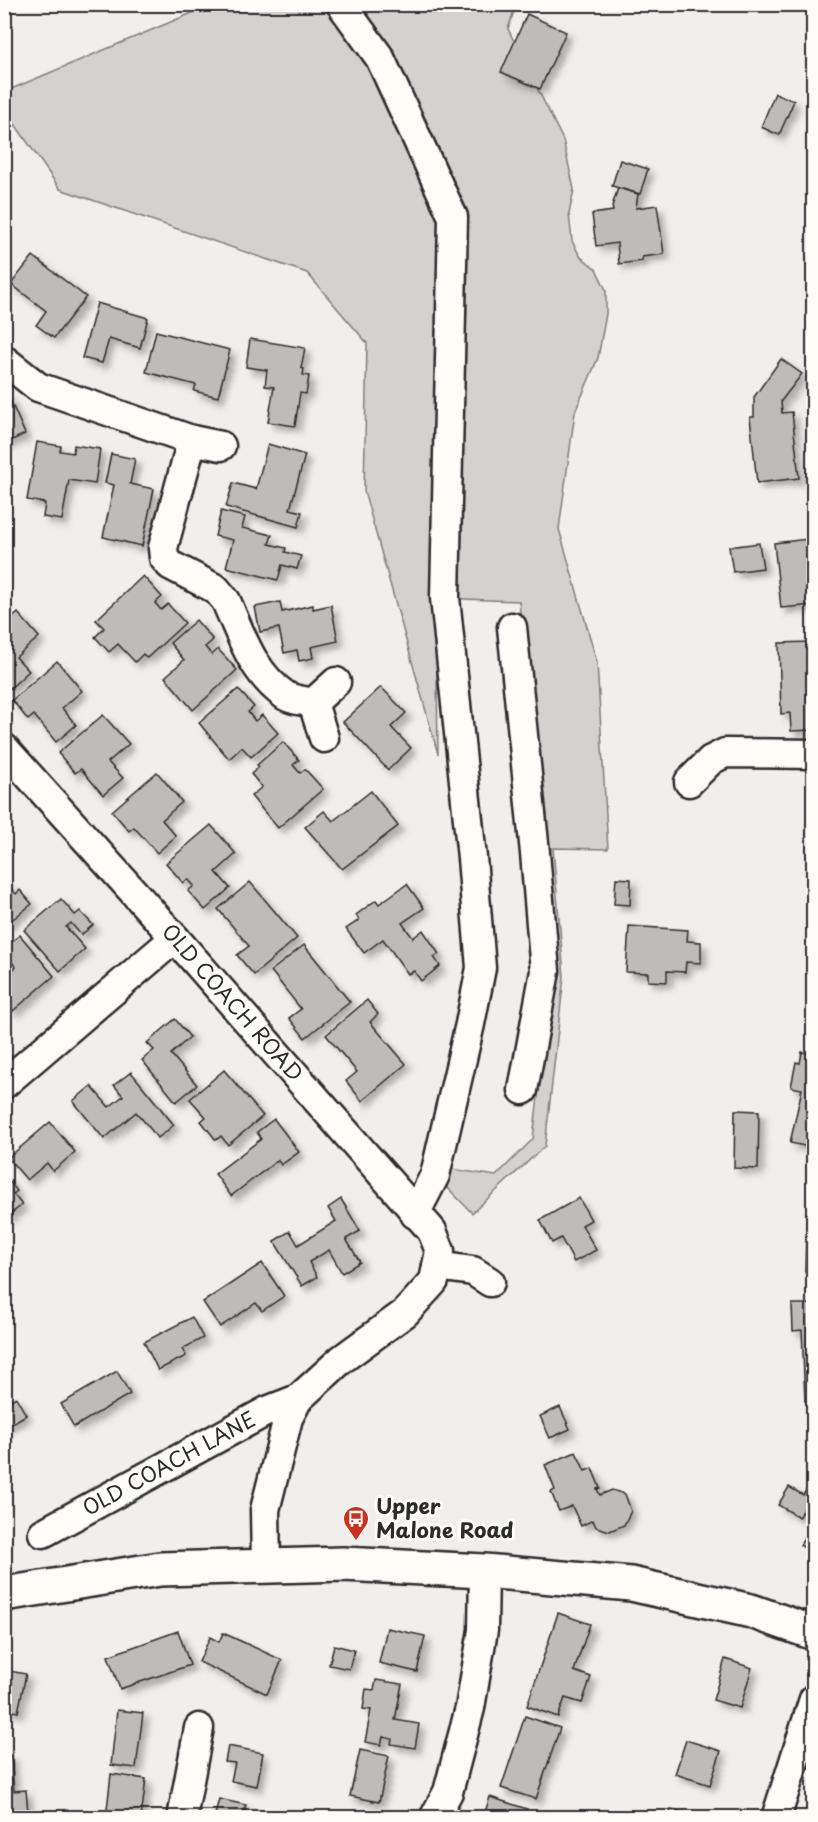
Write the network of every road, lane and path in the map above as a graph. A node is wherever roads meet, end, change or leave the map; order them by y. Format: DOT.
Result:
graph roads {
  1 [pos="341,4"];
  2 [pos="4,360"];
  3 [pos="192,440"];
  4 [pos="221,446"];
  5 [pos="512,627"];
  6 [pos="336,682"];
  7 [pos="313,703"];
  8 [pos="324,738"];
  9 [pos="4,748"];
  10 [pos="813,754"];
  11 [pos="689,782"];
  12 [pos="175,938"];
  13 [pos="4,1083"];
  14 [pos="523,1090"];
  15 [pos="415,1214"];
  16 [pos="437,1266"];
  17 [pos="490,1282"];
  18 [pos="298,1399"];
  19 [pos="44,1533"];
  20 [pos="266,1566"];
  21 [pos="484,1571"];
  22 [pos="4,1594"];
  23 [pos="813,1633"];
  24 [pos="813,1699"];
  25 [pos="199,1728"];
  26 [pos="182,1818"];
  27 [pos="434,1818"];
  28 [pos="776,1818"];
  1 -- 15 [label="street"];
  2 -- 3 [label="street"];
  3 -- 4 [label="street"];
  3 -- 7 [label="street"];
  5 -- 14 [label="street"];
  6 -- 7 [label="street"];
  7 -- 8 [label="street"];
  9 -- 12 [label="street, OLD COACH ROAD"];
  10 -- 11 [label="street"];
  12 -- 13 [label="street"];
  12 -- 15 [label="street, OLD COACH ROAD"];
  15 -- 16 [label="street, OLD COACH ROAD"];
  16 -- 17 [label="street"];
  16 -- 18 [label="street, OLD COACH LANE"];
  18 -- 19 [label="street, OLD COACH LANE"];
  18 -- 20 [label="street, OLD COACH LANE"];
  20 -- 21 [label="main road"];
  20 -- 22 [label="main road"];
  21 -- 23 [label="main road"];
  21 -- 27 [label="street"];
  24 -- 28 [label="street"];
  25 -- 26 [label="street"];
}
